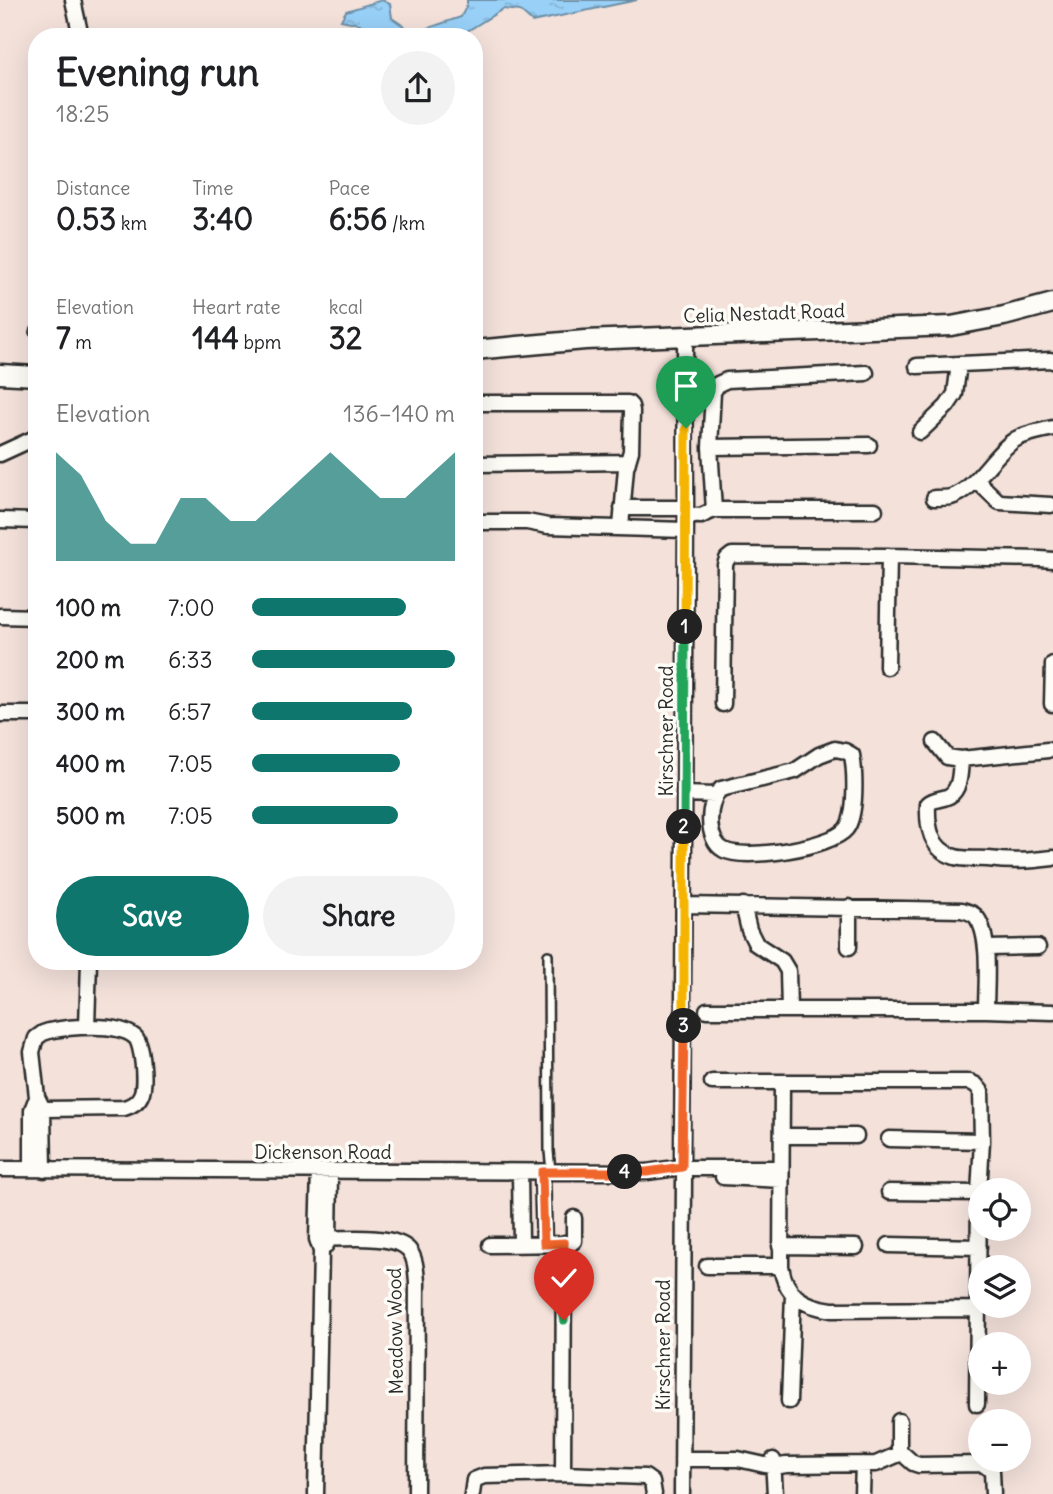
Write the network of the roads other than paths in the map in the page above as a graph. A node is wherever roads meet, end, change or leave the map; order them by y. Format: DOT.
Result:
graph roads {
  1 [pos="73,0"];
  2 [pos="79,28"];
  3 [pos="1053,303"];
  4 [pos="1053,312"];
  5 [pos="686,343"];
  6 [pos="483,349"];
  7 [pos="483,358"];
  8 [pos="1053,361"];
  9 [pos="959,364"];
  10 [pos="916,366"];
  11 [pos="866,373"];
  12 [pos="0,374"];
  13 [pos="28,376"];
  14 [pos="0,381"];
  15 [pos="28,382"];
  16 [pos="483,403"];
  17 [pos="1053,428"];
  18 [pos="920,432"];
  19 [pos="28,441"];
  20 [pos="869,445"];
  21 [pos="710,447"];
  22 [pos="0,454"];
  23 [pos="628,463"];
  24 [pos="483,464"];
  25 [pos="976,480"];
  26 [pos="934,498"];
  27 [pos="1051,505"];
  28 [pos="622,508"];
  29 [pos="714,510"];
  30 [pos="875,510"];
  31 [pos="686,518"];
  32 [pos="0,520"];
  33 [pos="28,521"];
  34 [pos="483,522"];
  35 [pos="621,527"];
  36 [pos="889,556"];
  37 [pos="1053,560"];
  38 [pos="0,616"];
  39 [pos="28,617"];
  40 [pos="1053,664"];
  41 [pos="887,667"];
  42 [pos="723,704"];
  43 [pos="1052,704"];
  44 [pos="0,713"];
  45 [pos="28,714"];
  46 [pos="935,742"];
  47 [pos="1048,750"];
  48 [pos="961,759"];
  49 [pos="684,794"];
  50 [pos="715,794"];
  51 [pos="1053,858"];
  52 [pos="684,905"];
  53 [pos="743,905"];
  54 [pos="849,907"];
  55 [pos="849,947"];
  56 [pos="1038,947"];
  57 [pos="987,948"];
  58 [pos="548,955"];
  59 [pos="89,970"];
  60 [pos="707,1010"];
  61 [pos="789,1010"];
  62 [pos="986,1010"];
  63 [pos="1053,1012"];
  64 [pos="87,1027"];
  65 [pos="712,1082"];
  66 [pos="782,1082"];
  67 [pos="37,1105"];
  68 [pos="782,1136"];
  69 [pos="856,1136"];
  70 [pos="889,1139"];
  71 [pos="982,1141"];
  72 [pos="0,1169"];
  73 [pos="38,1170"];
  74 [pos="324,1172"];
  75 [pos="520,1172"];
  76 [pos="546,1172"];
  77 [pos="680,1173"];
  78 [pos="781,1174"];
  79 [pos="980,1178"];
  80 [pos="889,1192"];
  81 [pos="968,1193"];
  82 [pos="574,1219"];
  83 [pos="979,1241"];
  84 [pos="322,1243"];
  85 [pos="564,1243"];
  86 [pos="521,1244"];
  87 [pos="544,1244"];
  88 [pos="490,1245"];
  89 [pos="889,1245"];
  90 [pos="780,1247"];
  91 [pos="856,1247"];
  92 [pos="979,1247"];
  93 [pos="979,1255"];
  94 [pos="707,1266"];
  95 [pos="781,1266"];
  96 [pos="793,1294"];
  97 [pos="968,1309"];
  98 [pos="978,1318"];
  99 [pos="789,1401"];
  100 [pos="976,1404"];
  101 [pos="899,1421"];
  102 [pos="682,1454"];
  103 [pos="899,1454"];
  104 [pos="778,1464"];
  105 [pos="863,1464"];
  106 [pos="563,1474"];
  107 [pos="316,1494"];
  108 [pos="415,1494"];
  109 [pos="472,1494"];
  110 [pos="653,1494"];
  111 [pos="682,1494"];
  112 [pos="775,1494"];
  113 [pos="862,1494"];
  114 [pos="993,1494"];
  1 -- 2 [label="street"];
  3 -- 5 [label="street, Celia Nestadt Road"];
  4 -- 5 [label="street, Celia Nestadt Road"];
  5 -- 6 [label="street, Celia Nestadt Road"];
  5 -- 7 [label="street, Celia Nestadt Road"];
  5 -- 31 [label="street, Kirschner Road"];
  8 -- 9 [label="street"];
  9 -- 10 [label="street"];
  9 -- 18 [label="street"];
  11 -- 21 [label="street"];
  12 -- 13 [label="street"];
  14 -- 15 [label="street"];
  16 -- 23 [label="street"];
  17 -- 25 [label="street"];
  19 -- 22 [label="street"];
  20 -- 21 [label="street"];
  21 -- 29 [label="street"];
  23 -- 24 [label="street"];
  23 -- 28 [label="street"];
  25 -- 26 [label="street"];
  25 -- 27 [label="street"];
  28 -- 31 [label="street"];
  28 -- 35 [label="street"];
  29 -- 30 [label="street"];
  29 -- 31 [label="street"];
  31 -- 35 [label="street"];
  31 -- 49 [label="street, Kirschner Road"];
  32 -- 33 [label="street"];
  34 -- 35 [label="street"];
  36 -- 37 [label="street"];
  36 -- 41 [label="street"];
  36 -- 42 [label="street"];
  38 -- 39 [label="street"];
  40 -- 43 [label="street"];
  44 -- 45 [label="street"];
  46 -- 48 [label="street"];
  47 -- 48 [label="street"];
  48 -- 51 [label="street"];
  49 -- 50 [label="street"];
  49 -- 52 [label="street, Kirschner Road"];
  50 -- 50 [label="street"];
  52 -- 53 [label="street"];
  52 -- 77 [label="street, Kirschner Road"];
  53 -- 54 [label="street"];
  53 -- 61 [label="street"];
  54 -- 55 [label="street"];
  54 -- 57 [label="street"];
  56 -- 57 [label="street"];
  57 -- 62 [label="street"];
  58 -- 76 [label="lane"];
  59 -- 64 [label="street"];
  60 -- 61 [label="street"];
  61 -- 62 [label="street"];
  62 -- 63 [label="street"];
  64 -- 67 [label="street"];
  64 -- 67 [label="street"];
  65 -- 66 [label="street"];
  66 -- 68 [label="street"];
  66 -- 71 [label="street"];
  67 -- 73 [label="street"];
  68 -- 69 [label="street"];
  68 -- 78 [label="street"];
  70 -- 71 [label="street"];
  71 -- 79 [label="street"];
  72 -- 73 [label="street, Dickenson Road"];
  73 -- 74 [label="street, Dickenson Road"];
  74 -- 75 [label="street, Dickenson Road"];
  74 -- 84 [label="street"];
  75 -- 76 [label="street, Dickenson Road"];
  75 -- 86 [label="street"];
  76 -- 77 [label="street, Dickenson Road"];
  76 -- 87 [label="street"];
  77 -- 78 [label="street, Dickenson Road"];
  77 -- 102 [label="street, Kirschner Road"];
  78 -- 90 [label="street"];
  80 -- 81 [label="street"];
  82 -- 85 [label="street"];
  83 -- 92 [label="street"];
  84 -- 107 [label="street"];
  84 -- 108 [label="street, Meadow Wood"];
  85 -- 87 [label="street"];
  85 -- 106 [label="street"];
  86 -- 87 [label="street"];
  86 -- 88 [label="street"];
  89 -- 92 [label="street"];
  90 -- 91 [label="street"];
  90 -- 95 [label="street"];
  92 -- 93 [label="street"];
  94 -- 95 [label="street"];
  95 -- 96 [label="street"];
  96 -- 97 [label="street"];
  96 -- 99 [label="street"];
  98 -- 100 [label="street"];
  101 -- 103 [label="street"];
  102 -- 104 [label="street"];
  102 -- 111 [label="street, Kirschner Road"];
  103 -- 105 [label="street"];
  103 -- 114 [label="street"];
  104 -- 105 [label="street"];
  104 -- 112 [label="street"];
  105 -- 113 [label="street"];
  106 -- 109 [label="street"];
  106 -- 110 [label="street"];
}
